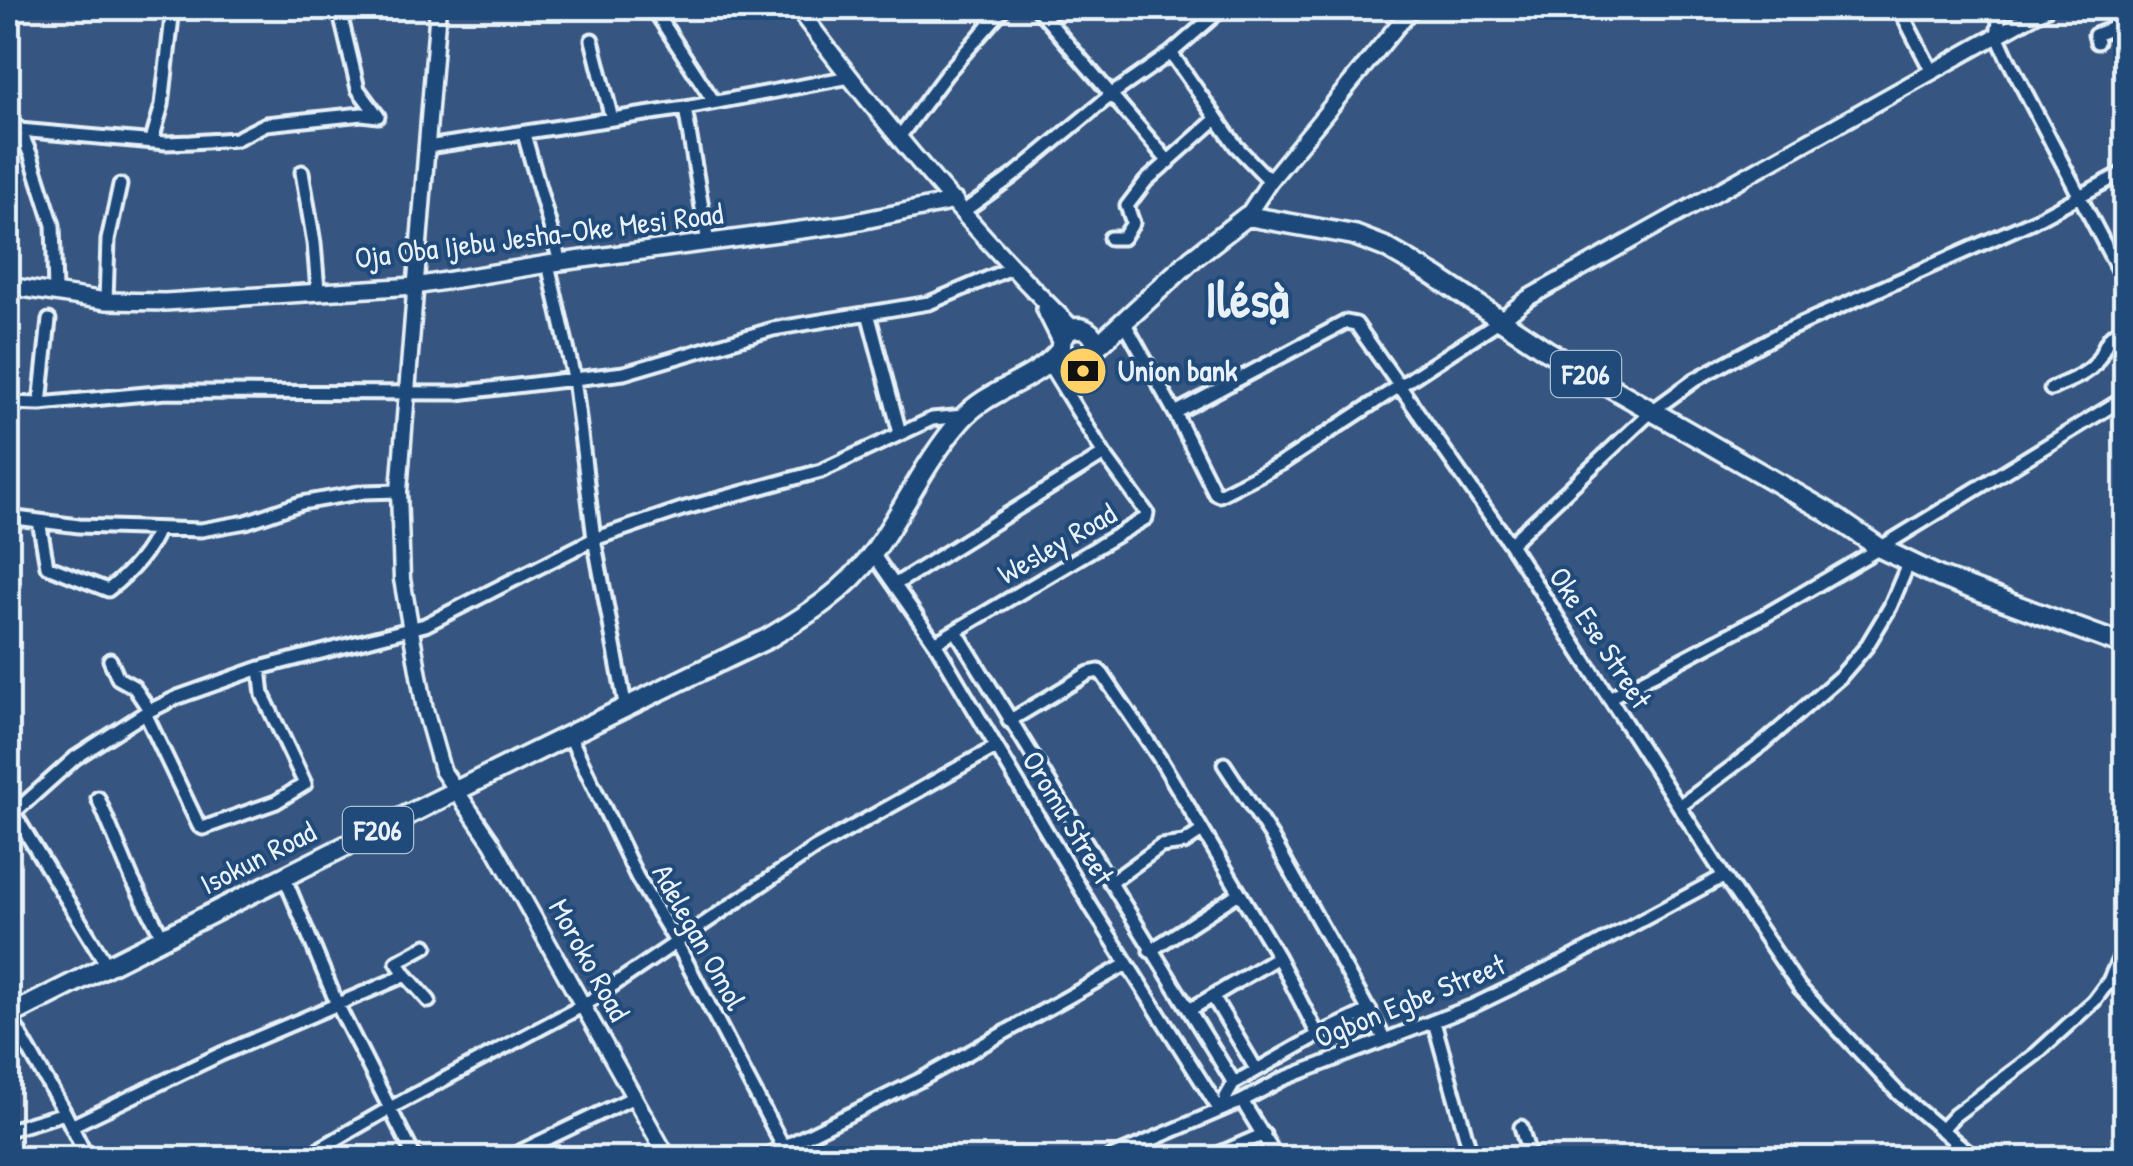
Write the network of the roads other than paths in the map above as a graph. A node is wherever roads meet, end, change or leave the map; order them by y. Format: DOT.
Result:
graph roads {
  1 [pos="173,8"];
  2 [pos="327,8"];
  3 [pos="438,8"];
  4 [pos="653,8"];
  5 [pos="798,8"];
  6 [pos="1003,8"];
  7 [pos="1036,8"];
  8 [pos="1223,8"];
  9 [pos="1899,8"];
  10 [pos="1995,8"];
  11 [pos="2046,8"];
  12 [pos="1409,12"];
  13 [pos="2126,23"];
  14 [pos="1997,35"];
  15 [pos="592,40"];
  16 [pos="2097,42"];
  17 [pos="1171,53"];
  18 [pos="1931,70"];
  19 [pos="850,77"];
  20 [pos="1112,94"];
  21 [pos="714,102"];
  22 [pos="685,108"];
  23 [pos="612,119"];
  24 [pos="1216,120"];
  25 [pos="13,129"];
  26 [pos="524,134"];
  27 [pos="900,136"];
  28 [pos="152,140"];
  29 [pos="427,147"];
  30 [pos="1169,162"];
  31 [pos="2126,171"];
  32 [pos="302,172"];
  33 [pos="1270,181"];
  34 [pos="120,185"];
  35 [pos="2079,197"];
  36 [pos="960,206"];
  37 [pos="1247,216"];
  38 [pos="1110,238"];
  39 [pos="708,243"];
  40 [pos="554,263"];
  41 [pos="1014,267"];
  42 [pos="8,286"];
  43 [pos="415,286"];
  44 [pos="2126,286"];
  45 [pos="318,290"];
  46 [pos="55,291"];
  47 [pos="106,301"];
  48 [pos="868,313"];
  49 [pos="49,320"];
  50 [pos="1500,321"];
  51 [pos="1122,323"];
  52 [pos="2126,326"];
  53 [pos="1067,345"];
  54 [pos="574,378"];
  55 [pos="1402,388"];
  56 [pos="2051,389"];
  57 [pos="408,393"];
  58 [pos="2126,397"];
  59 [pos="8,403"];
  60 [pos="40,404"];
  61 [pos="1652,412"];
  62 [pos="1176,413"];
  63 [pos="964,416"];
  64 [pos="900,433"];
  65 [pos="1104,454"];
  66 [pos="399,491"];
  67 [pos="8,517"];
  68 [pos="40,520"];
  69 [pos="158,528"];
  70 [pos="594,539"];
  71 [pos="1510,544"];
  72 [pos="1880,548"];
  73 [pos="873,554"];
  74 [pos="1912,563"];
  75 [pos="896,584"];
  76 [pos="410,628"];
  77 [pos="956,630"];
  78 [pos="935,644"];
  79 [pos="2126,646"];
  80 [pos="110,660"];
  81 [pos="260,668"];
  82 [pos="1609,698"];
  83 [pos="626,708"];
  84 [pos="148,712"];
  85 [pos="1009,722"];
  86 [pos="570,737"];
  87 [pos="996,746"];
  88 [pos="1224,764"];
  89 [pos="457,791"];
  90 [pos="98,798"];
  91 [pos="1680,806"];
  92 [pos="11,816"];
  93 [pos="1202,832"];
  94 [pos="284,876"];
  95 [pos="1724,876"];
  96 [pos="1110,883"];
  97 [pos="1238,892"];
  98 [pos="163,938"];
  99 [pos="676,942"];
  100 [pos="2126,944"];
  101 [pos="426,946"];
  102 [pos="1150,951"];
  103 [pos="1278,957"];
  104 [pos="1127,964"];
  105 [pos="108,967"];
  106 [pos="406,975"];
  107 [pos="2109,981"];
  108 [pos="2126,989"];
  109 [pos="1212,997"];
  110 [pos="429,1001"];
  111 [pos="584,1005"];
  112 [pos="338,1006"];
  113 [pos="1191,1010"];
  114 [pos="1370,1010"];
  115 [pos="8,1015"];
  116 [pos="1434,1022"];
  117 [pos="1318,1035"];
  118 [pos="1384,1038"];
  119 [pos="1256,1069"];
  120 [pos="1234,1083"];
  121 [pos="634,1097"];
  122 [pos="1242,1100"];
  123 [pos="1222,1107"];
  124 [pos="390,1108"];
  125 [pos="65,1113"];
  126 [pos="71,1126"];
  127 [pos="1521,1127"];
  128 [pos="8,1130"];
  129 [pos="1941,1130"];
  130 [pos="1264,1134"];
  131 [pos="786,1153"];
  132 [pos="312,1156"];
  133 [pos="86,1158"];
  134 [pos="415,1158"];
  135 [pos="507,1158"];
  136 [pos="668,1158"];
  137 [pos="761,1158"];
  138 [pos="1109,1158"];
  139 [pos="1208,1158"];
  140 [pos="1277,1158"];
  141 [pos="1472,1158"];
  142 [pos="1530,1158"];
  143 [pos="1975,1158"];
  1 -- 28 [label="street"];
  2 -- 28 [label="street"];
  3 -- 29 [label="street, Moroko Road"];
  4 -- 21 [label="street"];
  5 -- 19 [label="main road"];
  6 -- 27 [label="street"];
  7 -- 20 [label="street"];
  8 -- 17 [label="street"];
  9 -- 18 [label="street"];
  10 -- 14 [label="street"];
  11 -- 14 [label="street"];
  12 -- 33 [label="street"];
  13 -- 16 [label="street"];
  14 -- 18 [label="street"];
  14 -- 35 [label="street"];
  15 -- 23 [label="street"];
  17 -- 20 [label="street"];
  17 -- 24 [label="street"];
  18 -- 50 [label="street"];
  19 -- 21 [label="street"];
  19 -- 27 [label="main road"];
  20 -- 30 [label="street"];
  20 -- 36 [label="street"];
  21 -- 22 [label="street"];
  22 -- 23 [label="street"];
  22 -- 39 [label="street"];
  23 -- 26 [label="street"];
  24 -- 30 [label="street"];
  24 -- 33 [label="street"];
  25 -- 28 [label="street"];
  25 -- 46 [label="street"];
  26 -- 29 [label="street"];
  26 -- 40 [label="street"];
  27 -- 36 [label="main road"];
  29 -- 43 [label="street, Moroko Road"];
  30 -- 38 [label="street"];
  31 -- 35 [label="street"];
  32 -- 45 [label="street"];
  33 -- 37 [label="street"];
  34 -- 47 [label="street"];
  35 -- 44 [label="street"];
  35 -- 61 [label="street"];
  36 -- 39 [label="main road, Oja Oba Ijebu Jesha-Oke Mesi Road"];
  36 -- 41 [label="main road"];
  37 -- 50 [label="main road, F206"];
  37 -- 51 [label="main road, F206"];
  39 -- 40 [label="main road, Oja Oba Ijebu Jesha-Oke Mesi Road"];
  40 -- 43 [label="main road, Oja Oba Ijebu Jesha-Oke Mesi Road"];
  40 -- 54 [label="street"];
  41 -- 48 [label="street"];
  41 -- 53 [label="main road"];
  42 -- 46 [label="main road, Oja Oba Ijebu Jesha-Oke Mesi Road"];
  43 -- 45 [label="main road, Oja Oba Ijebu Jesha-Oke Mesi Road"];
  43 -- 57 [label="street, Moroko Road"];
  45 -- 47 [label="main road, Oja Oba Ijebu Jesha-Oke Mesi Road"];
  46 -- 47 [label="main road, Oja Oba Ijebu Jesha-Oke Mesi Road"];
  48 -- 54 [label="street"];
  48 -- 64 [label="street"];
  49 -- 60 [label="street"];
  50 -- 55 [label="street"];
  50 -- 61 [label="main road, F206"];
  51 -- 53 [label="main road, F206"];
  51 -- 53 [label="main road, F206"];
  51 -- 62 [label="street"];
  52 -- 56 [label="street"];
  53 -- 63 [label="main road, Isokun Road / F206"];
  53 -- 65 [label="street, Wesley Road"];
  54 -- 57 [label="street"];
  54 -- 70 [label="street"];
  55 -- 62 [label="street, Oke Ese Street"];
  55 -- 62 [label="street"];
  55 -- 71 [label="street, Oke Ese Street"];
  57 -- 60 [label="street"];
  57 -- 66 [label="street, Moroko Road"];
  58 -- 72 [label="street"];
  59 -- 60 [label="street"];
  61 -- 71 [label="street"];
  61 -- 72 [label="main road, F206"];
  63 -- 64 [label="street"];
  63 -- 73 [label="main road, Isokun Road / F206"];
  64 -- 70 [label="street"];
  65 -- 75 [label="street"];
  65 -- 77 [label="street, Wesley Road"];
  66 -- 69 [label="street"];
  66 -- 76 [label="street, Moroko Road"];
  67 -- 68 [label="street"];
  68 -- 69 [label="street"];
  68 -- 69 [label="street"];
  70 -- 76 [label="street"];
  70 -- 83 [label="street"];
  71 -- 82 [label="street, Oke Ese Street"];
  72 -- 74 [label="main road, F206"];
  72 -- 82 [label="street"];
  73 -- 75 [label="street, Oromu Street"];
  73 -- 83 [label="main road, Isokun Road / F206"];
  74 -- 79 [label="main road"];
  74 -- 91 [label="street"];
  75 -- 78 [label="street, Oromu Street"];
  76 -- 81 [label="street"];
  76 -- 89 [label="street, Moroko Road"];
  77 -- 78 [label="street, Wesley Road"];
  77 -- 85 [label="street"];
  78 -- 87 [label="street, Oromu Street"];
  80 -- 84 [label="street"];
  81 -- 84 [label="street"];
  81 -- 84 [label="street"];
  82 -- 91 [label="street, Oke Ese Street"];
  83 -- 86 [label="main road, Isokun Road / F206"];
  84 -- 92 [label="street"];
  85 -- 93 [label="street"];
  85 -- 96 [label="street"];
  86 -- 89 [label="main road, Isokun Road / F206"];
  86 -- 99 [label="street, Adelegan Omol"];
  87 -- 99 [label="street"];
  87 -- 104 [label="street, Oromu Street"];
  88 -- 114 [label="street"];
  89 -- 94 [label="main road, Isokun Road / F206"];
  89 -- 111 [label="street, Moroko Road"];
  90 -- 98 [label="street"];
  91 -- 95 [label="street, Oke Ese Street"];
  92 -- 105 [label="street"];
  93 -- 96 [label="street"];
  93 -- 97 [label="street"];
  94 -- 98 [label="main road, Isokun Road / F206"];
  94 -- 112 [label="street"];
  95 -- 116 [label="street, Ogbon Egbe Street"];
  95 -- 129 [label="street, Oke Ese Street"];
  96 -- 102 [label="street"];
  97 -- 102 [label="street"];
  97 -- 103 [label="street"];
  98 -- 105 [label="main road, Isokun Road / F206"];
  99 -- 111 [label="street"];
  99 -- 131 [label="street, Adelegan Omol"];
  100 -- 107 [label="street"];
  101 -- 106 [label="street"];
  102 -- 113 [label="street"];
  103 -- 109 [label="street"];
  103 -- 117 [label="street"];
  104 -- 123 [label="street, Oromu Street"];
  104 -- 131 [label="street"];
  105 -- 115 [label="main road, Isokun Road / F206"];
  106 -- 110 [label="street"];
  106 -- 112 [label="street"];
  107 -- 108 [label="street"];
  107 -- 129 [label="street"];
  109 -- 113 [label="street"];
  109 -- 119 [label="street"];
  111 -- 121 [label="street, Moroko Road"];
  111 -- 124 [label="street"];
  112 -- 124 [label="street"];
  112 -- 126 [label="street"];
  113 -- 120 [label="street"];
  114 -- 117 [label="street"];
  114 -- 118 [label="street"];
  115 -- 125 [label="street"];
  116 -- 118 [label="street, Ogbon Egbe Street"];
  116 -- 141 [label="street"];
  117 -- 119 [label="street"];
  118 -- 122 [label="street, Ogbon Egbe Street"];
  119 -- 120 [label="street"];
  120 -- 123 [label="street"];
  121 -- 135 [label="street"];
  121 -- 136 [label="street, Moroko Road"];
  122 -- 123 [label="street, Ogbon Egbe Street"];
  122 -- 130 [label="street"];
  123 -- 138 [label="street, Ogbon Egbe Street"];
  124 -- 132 [label="street"];
  124 -- 134 [label="street"];
  125 -- 126 [label="street"];
  125 -- 128 [label="street"];
  126 -- 133 [label="street"];
  127 -- 142 [label="street"];
  129 -- 143 [label="street"];
  130 -- 139 [label="street"];
  130 -- 140 [label="street"];
  131 -- 137 [label="street"];
}
